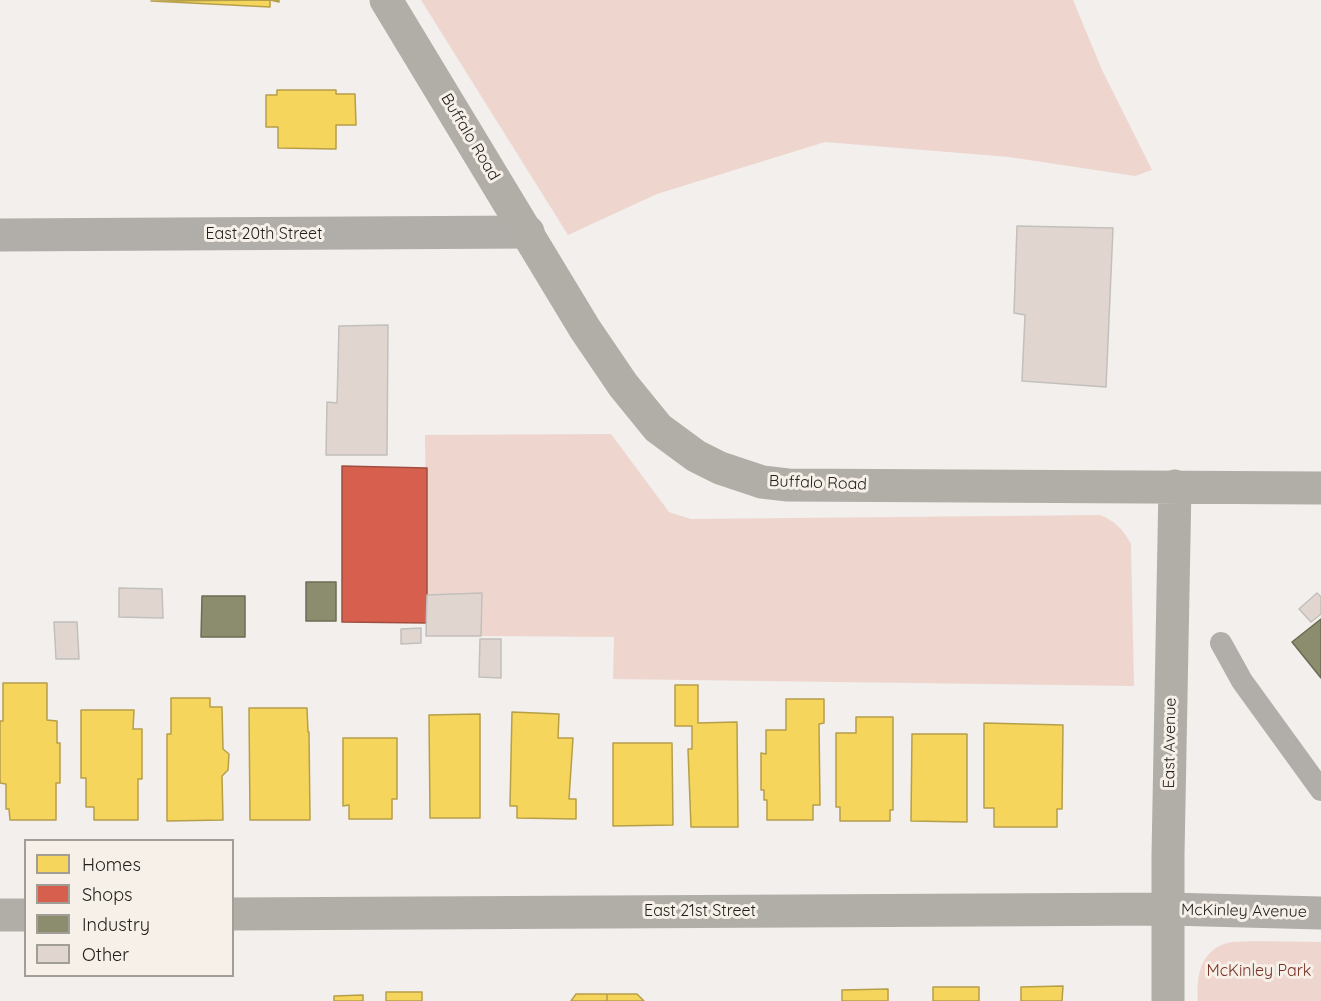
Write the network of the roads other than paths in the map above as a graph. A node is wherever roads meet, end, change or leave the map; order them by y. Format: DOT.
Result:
graph roads {
  1 [pos="386,0"];
  2 [pos="528,232"];
  3 [pos="0,235"];
  4 [pos="1175,486"];
  5 [pos="1321,488"];
  6 [pos="1221,643"];
  7 [pos="1321,790"];
  8 [pos="1168,909"];
  9 [pos="1321,913"];
  10 [pos="234,914"];
  11 [pos="0,915"];
  12 [pos="24,915"];
  13 [pos="1168,1001"];
  1 -- 2 [label="street, Buffalo Road"];
  2 -- 3 [label="street, East 20th Street"];
  2 -- 4 [label="street, Buffalo Road"];
  4 -- 5 [label="street, Buffalo Road"];
  4 -- 8 [label="street, East Avenue"];
  6 -- 7 [label="lane"];
  8 -- 9 [label="street, McKinley Avenue"];
  8 -- 10 [label="street, East 21st Street"];
  8 -- 13 [label="street, East Avenue"];
  11 -- 12 [label="street"];
}
